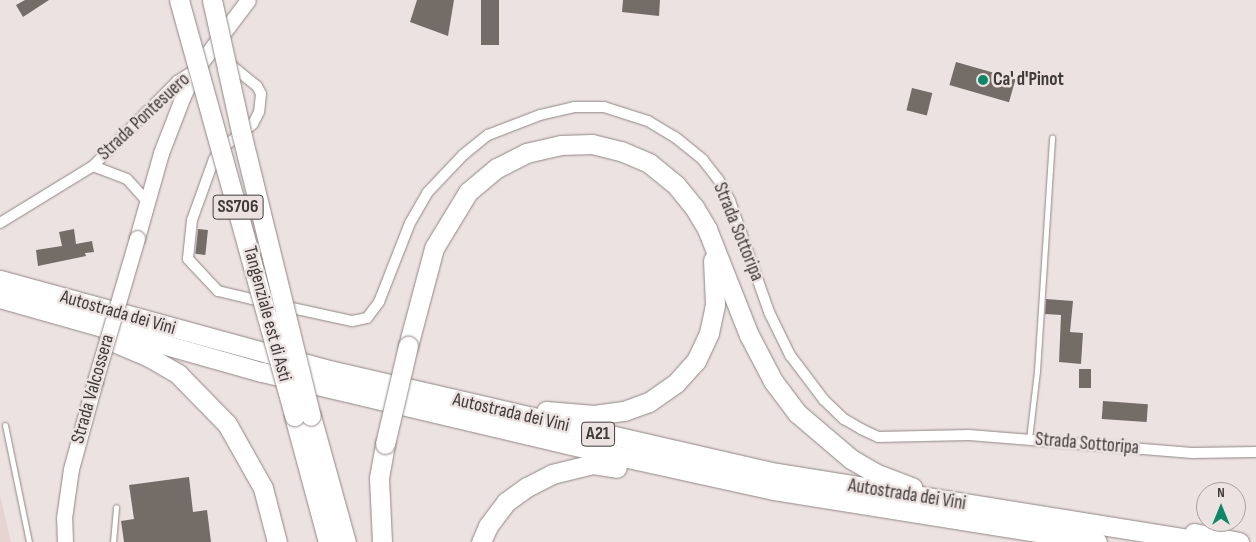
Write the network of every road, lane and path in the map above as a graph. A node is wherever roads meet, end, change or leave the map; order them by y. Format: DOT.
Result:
graph roads {
  1 [pos="179,0"];
  2 [pos="212,0"];
  3 [pos="248,0"];
  4 [pos="212,48"];
  5 [pos="196,69"];
  6 [pos="1052,137"];
  7 [pos="92,166"];
  8 [pos="148,202"];
  9 [pos="0,224"];
  10 [pos="707,229"];
  11 [pos="0,280"];
  12 [pos="0,298"];
  13 [pos="0,308"];
  14 [pos="325,369"];
  15 [pos="303,416"];
  16 [pos="5,425"];
  17 [pos="1029,439"];
  18 [pos="1256,452"];
  19 [pos="774,490"];
  20 [pos="116,506"];
  21 [pos="29,542"];
  22 [pos="65,542"];
  23 [pos="113,542"];
  24 [pos="277,542"];
  25 [pos="328,542"];
  26 [pos="346,542"];
  27 [pos="382,542"];
  28 [pos="481,542"];
  29 [pos="1097,542"];
  30 [pos="1206,542"];
  31 [pos="1239,542"];
  1 -- 15 [label="highway, Tangenziale est di Asti / SS706, bridge"];
  2 -- 15 [label="highway, Tangenziale est di Asti / SS706, bridge"];
  3 -- 4 [label="street, Strada Valcossera"];
  4 -- 5 [label="street, Strada Valcossera"];
  4 -- 17 [label="street, Strada Sottoripa"];
  5 -- 7 [label="street, Strada Pontesuero"];
  5 -- 8 [label="street, Strada Valcossera"];
  6 -- 17 [label="lane"];
  7 -- 8 [label="street, Strada Pontesuero"];
  7 -- 9 [label="street, Strada Pontesuero"];
  8 -- 22 [label="street, Strada Valcossera, bridge"];
  10 -- 14 [label="highway"];
  10 -- 27 [label="highway, bridge"];
  10 -- 31 [label="highway"];
  11 -- 14 [label="highway, Autostrada dei Vini / A21"];
  12 -- 19 [label="highway, Autostrada dei Vini / A21"];
  13 -- 24 [label="highway"];
  14 -- 30 [label="highway, Autostrada dei Vini / A21"];
  15 -- 25 [label="highway, Tangenziale est di Asti / SS706"];
  15 -- 26 [label="highway, Tangenziale est di Asti / SS706"];
  16 -- 21 [label="lane"];
  17 -- 18 [label="street, Strada Sottoripa"];
  19 -- 28 [label="highway"];
  19 -- 29 [label="highway, Autostrada dei Vini / A21"];
  20 -- 23 [label="lane"];
}
